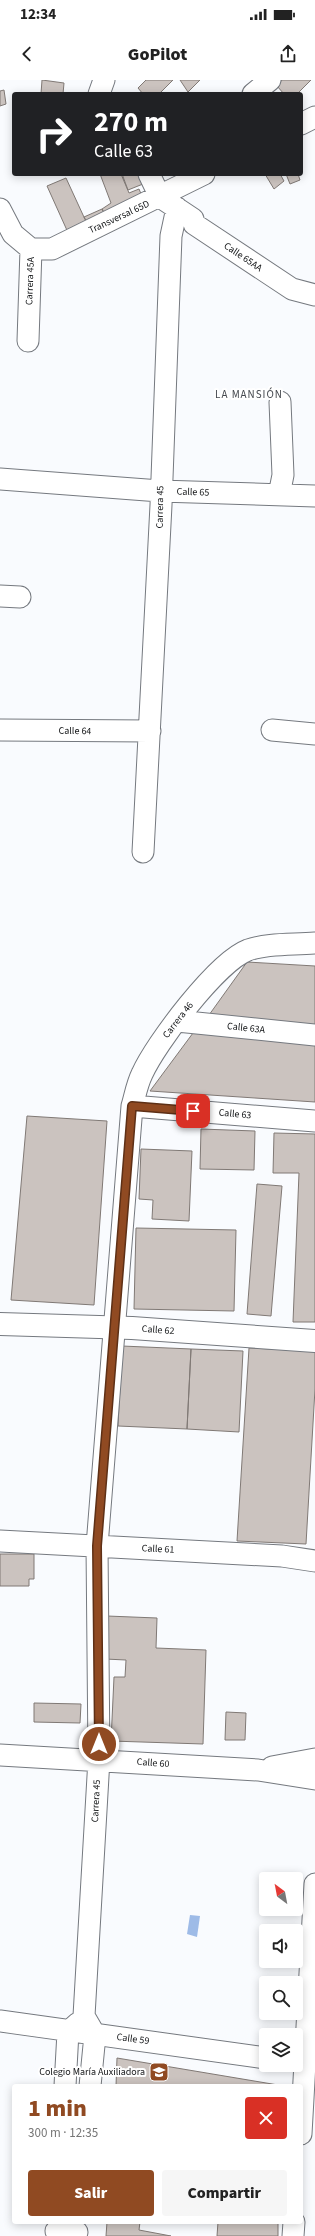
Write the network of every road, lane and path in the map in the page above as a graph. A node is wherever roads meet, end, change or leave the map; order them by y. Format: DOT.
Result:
graph roads {
  1 [pos="104,80"];
  2 [pos="270,80"];
  3 [pos="99,92"];
  4 [pos="255,92"];
  5 [pos="315,116"];
  6 [pos="303,123"];
  7 [pos="150,176"];
  8 [pos="202,176"];
  9 [pos="168,203"];
  10 [pos="0,209"];
  11 [pos="31,249"];
  12 [pos="315,296"];
  13 [pos="28,341"];
  14 [pos="280,402"];
  15 [pos="0,479"];
  16 [pos="160,491"];
  17 [pos="279,495"];
  18 [pos="315,496"];
  19 [pos="0,730"];
  20 [pos="272,730"];
  21 [pos="150,731"];
  22 [pos="315,734"];
  23 [pos="143,852"];
  24 [pos="315,943"];
  25 [pos="177,1021"];
  26 [pos="315,1035"];
  27 [pos="132,1106"];
  28 [pos="315,1121"];
  29 [pos="0,1324"];
  30 [pos="115,1329"];
  31 [pos="315,1340"];
  32 [pos="0,1542"];
  33 [pos="97,1546"];
  34 [pos="315,1561"];
  35 [pos="0,1755"];
  36 [pos="99,1759"];
  37 [pos="315,1759"];
  38 [pos="258,1770"];
  39 [pos="315,1779"];
  40 [pos="315,1884"];
  41 [pos="84,2016"];
  42 [pos="0,2021"];
  43 [pos="68,2032"];
  44 [pos="95,2035"];
  45 [pos="259,2057"];
  46 [pos="306,2063"];
  47 [pos="65,2084"];
  48 [pos="90,2084"];
  49 [pos="303,2106"];
  50 [pos="294,2224"];
  51 [pos="56,2230"];
  52 [pos="77,2230"];
  53 [pos="293,2236"];
  1 -- 3 [label="street"];
  2 -- 4 [label="street"];
  5 -- 6 [label="street"];
  7 -- 9 [label="street"];
  8 -- 9 [label="street, Transversal 65D"];
  9 -- 11 [label="street, Transversal 65D"];
  9 -- 12 [label="street, Calle 65AA"];
  9 -- 16 [label="street, Carrera 45"];
  10 -- 11 [label="street, Carrera 45A"];
  11 -- 13 [label="street, Carrera 45A"];
  14 -- 17 [label="street"];
  15 -- 16 [label="street, Calle 65"];
  16 -- 17 [label="street, Calle 65"];
  16 -- 21 [label="street, Carrera 45"];
  17 -- 18 [label="street, Calle 65"];
  19 -- 21 [label="street, Calle 64"];
  20 -- 22 [label="street"];
  21 -- 23 [label="street, Carrera 45"];
  24 -- 25 [label="street, Carrera 46"];
  25 -- 26 [label="street, Calle 63A"];
  25 -- 27 [label="street, Carrera 46"];
  27 -- 28 [label="street, Calle 63"];
  27 -- 30 [label="street, Carrera 45"];
  29 -- 30 [label="main road, Calle 62"];
  30 -- 31 [label="main road, Calle 62"];
  30 -- 33 [label="street, Carrera 45"];
  32 -- 33 [label="street, Calle 61"];
  33 -- 34 [label="street, Calle 61"];
  33 -- 36 [label="street, Carrera 45"];
  35 -- 36 [label="street, Calle 60"];
  36 -- 38 [label="street, Calle 60"];
  36 -- 41 [label="street, Carrera 45"];
  37 -- 38 [label="street, Calle 60"];
  38 -- 39 [label="street, Calle 60"];
  40 -- 46 [label="street"];
  41 -- 43 [label="street"];
  41 -- 44 [label="street"];
  42 -- 43 [label="street, Calle 59"];
  43 -- 44 [label="street, Calle 59"];
  43 -- 47 [label="street"];
  44 -- 45 [label="street, Calle 59"];
  44 -- 48 [label="street"];
  46 -- 49 [label="street"];
  50 -- 53 [label="street"];
  51 -- 52 [label="street"];
}
